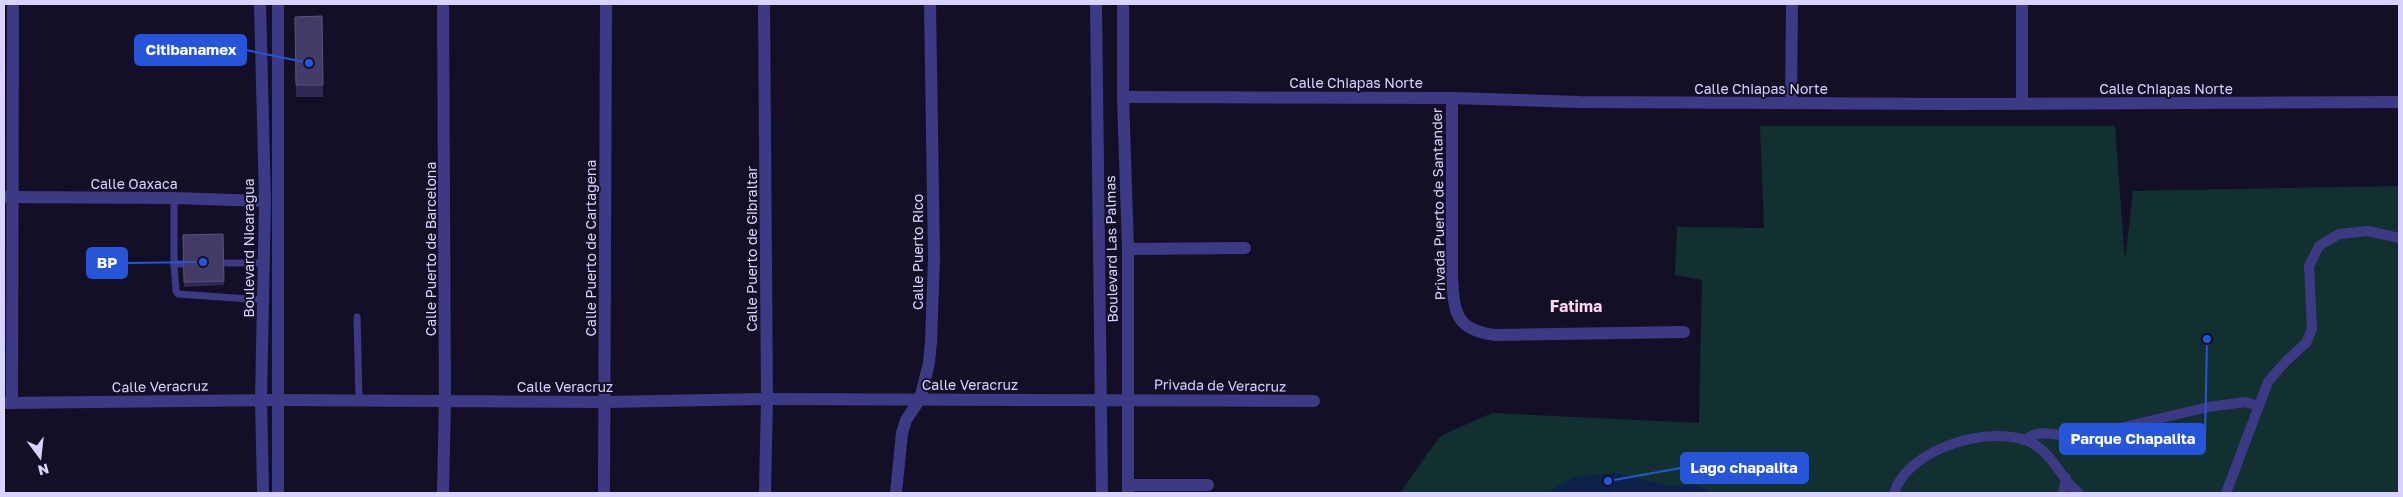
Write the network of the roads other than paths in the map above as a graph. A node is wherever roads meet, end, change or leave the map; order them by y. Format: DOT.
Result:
graph roads {
  1 [pos="13,4"];
  2 [pos="260,4"];
  3 [pos="278,4"];
  4 [pos="443,4"];
  5 [pos="606,4"];
  6 [pos="764,4"];
  7 [pos="930,4"];
  8 [pos="1096,4"];
  9 [pos="1123,4"];
  10 [pos="1792,4"];
  11 [pos="2022,4"];
  12 [pos="1123,97"];
  13 [pos="1452,98"];
  14 [pos="2399,102"];
  15 [pos="2022,103"];
  16 [pos="1791,104"];
  17 [pos="8,197"];
  18 [pos="174,198"];
  19 [pos="265,201"];
  20 [pos="2399,238"];
  21 [pos="1245,248"];
  22 [pos="1128,249"];
  23 [pos="264,263"];
  24 [pos="174,264"];
  25 [pos="200,264"];
  26 [pos="210,264"];
  27 [pos="263,300"];
  28 [pos="357,317"];
  29 [pos="1684,332"];
  30 [pos="767,399"];
  31 [pos="920,399"];
  32 [pos="1101,399"];
  33 [pos="262,400"];
  34 [pos="277,400"];
  35 [pos="360,400"];
  36 [pos="445,400"];
  37 [pos="1126,400"];
  38 [pos="1314,400"];
  39 [pos="605,402"];
  40 [pos="8,403"];
  41 [pos="2259,406"];
  42 [pos="2024,440"];
  43 [pos="2066,478"];
  44 [pos="1208,485"];
  45 [pos="1128,489"];
  46 [pos="262,493"];
  47 [pos="278,493"];
  48 [pos="443,493"];
  49 [pos="604,493"];
  50 [pos="765,493"];
  51 [pos="896,493"];
  52 [pos="1102,493"];
  53 [pos="1894,493"];
  54 [pos="2063,493"];
  55 [pos="2079,493"];
  56 [pos="2226,493"];
  1 -- 17 [label="street"];
  2 -- 19 [label="street, Boulevard Nicaragua"];
  3 -- 34 [label="street"];
  4 -- 36 [label="street, Calle Puerto de Barcelona"];
  5 -- 39 [label="street, Calle Puerto de Cartagena"];
  6 -- 30 [label="street, Calle Puerto de Gibraltar"];
  7 -- 31 [label="street, Calle Puerto Rico"];
  8 -- 32 [label="street, Boulevard Las Palmas"];
  9 -- 12 [label="street, Boulevard Las Palmas"];
  10 -- 16 [label="street"];
  11 -- 15 [label="street"];
  12 -- 13 [label="street, Calle Chiapas Norte"];
  12 -- 22 [label="street, Boulevard Las Palmas"];
  13 -- 16 [label="street, Calle Chiapas Norte"];
  13 -- 29 [label="street, Privada Puerto de Santander"];
  14 -- 15 [label="street, Calle Chiapas Norte"];
  15 -- 16 [label="street, Calle Chiapas Norte"];
  17 -- 18 [label="street, Calle Oaxaca"];
  17 -- 40 [label="street"];
  18 -- 19 [label="street, Calle Oaxaca"];
  18 -- 24 [label="lane"];
  19 -- 23 [label="street, Boulevard Nicaragua"];
  20 -- 41 [label="street"];
  21 -- 22 [label="street"];
  22 -- 37 [label="street, Boulevard Las Palmas"];
  23 -- 26 [label="lane"];
  23 -- 27 [label="street, Boulevard Nicaragua"];
  24 -- 25 [label="lane"];
  24 -- 27 [label="lane"];
  27 -- 33 [label="street, Boulevard Nicaragua"];
  28 -- 35 [label="lane"];
  30 -- 31 [label="street, Calle Veracruz"];
  30 -- 39 [label="street, Calle Veracruz"];
  30 -- 50 [label="street, Calle Puerto de Gibraltar"];
  31 -- 32 [label="street, Calle Veracruz"];
  31 -- 51 [label="street, Calle Puerto Rico"];
  32 -- 37 [label="street, Calle Veracruz"];
  32 -- 52 [label="street, Boulevard Las Palmas"];
  33 -- 34 [label="street, Calle Veracruz"];
  33 -- 40 [label="street, Calle Veracruz"];
  33 -- 46 [label="street, Boulevard Nicaragua"];
  34 -- 35 [label="street, Calle Veracruz"];
  34 -- 47 [label="street"];
  35 -- 36 [label="street, Calle Veracruz"];
  36 -- 39 [label="street, Calle Veracruz"];
  36 -- 48 [label="street, Calle Puerto de Barcelona"];
  37 -- 38 [label="street, Privada de Veracruz"];
  37 -- 45 [label="street, Boulevard Las Palmas"];
  39 -- 49 [label="street, Calle Puerto de Cartagena"];
  41 -- 42 [label="street"];
  41 -- 56 [label="street"];
  42 -- 43 [label="street"];
  42 -- 53 [label="street"];
  43 -- 54 [label="street"];
  43 -- 55 [label="street"];
  44 -- 45 [label="street"];
}
